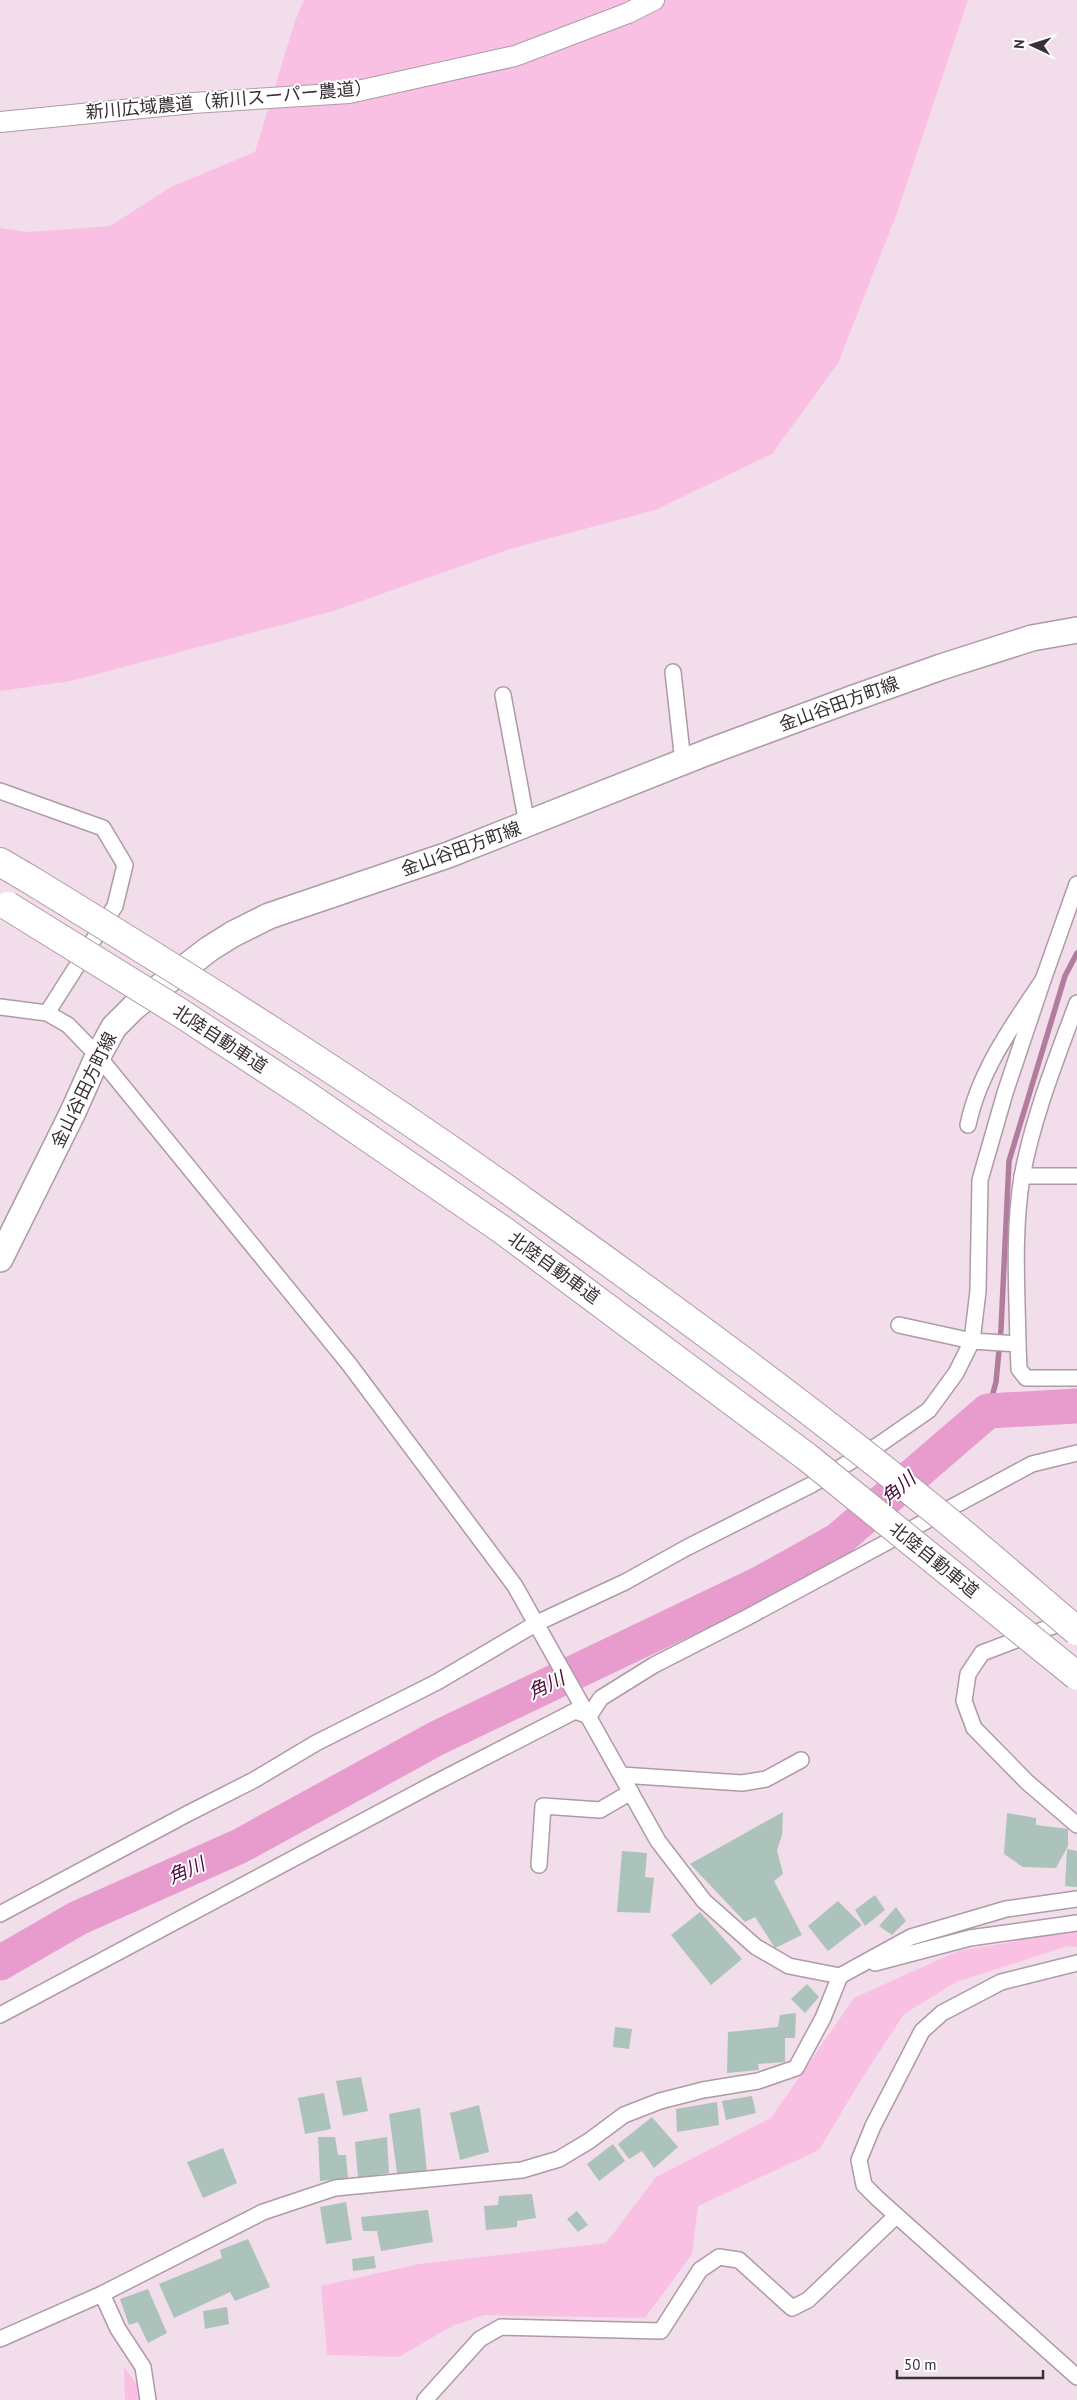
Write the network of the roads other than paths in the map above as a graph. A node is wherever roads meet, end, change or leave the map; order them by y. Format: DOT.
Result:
graph roads {
  1 [pos="654,0"];
  2 [pos="0,122"];
  3 [pos="1077,630"];
  4 [pos="674,672"];
  5 [pos="503,695"];
  6 [pos="683,762"];
  7 [pos="0,790"];
  8 [pos="527,824"];
  9 [pos="0,862"];
  10 [pos="1077,884"];
  11 [pos="4,904"];
  12 [pos="1043,980"];
  13 [pos="1077,1003"];
  14 [pos="0,1007"];
  15 [pos="48,1013"];
  16 [pos="98,1056"];
  17 [pos="968,1125"];
  18 [pos="1022,1176"];
  19 [pos="1077,1176"];
  20 [pos="0,1259"];
  21 [pos="899,1325"];
  22 [pos="972,1341"];
  23 [pos="1018,1344"];
  24 [pos="1077,1378"];
  25 [pos="1077,1453"];
  26 [pos="1077,1617"];
  27 [pos="538,1625"];
  28 [pos="1077,1631"];
  29 [pos="1077,1676"];
  30 [pos="588,1713"];
  31 [pos="801,1760"];
  32 [pos="621,1774"];
  33 [pos="631,1792"];
  34 [pos="1077,1825"];
  35 [pos="538,1865"];
  36 [pos="1077,1899"];
  37 [pos="0,1914"];
  38 [pos="1077,1923"];
  39 [pos="1077,1963"];
  40 [pos="860,1966"];
  41 [pos="840,1976"];
  42 [pos="0,2015"];
  43 [pos="896,2216"];
  44 [pos="102,2294"];
  45 [pos="0,2340"];
  46 [pos="1077,2377"];
  47 [pos="148,2400"];
  48 [pos="425,2400"];
  1 -- 2 [label="street, 新川広域農道（新川スーパー農道）"];
  3 -- 6 [label="main road, 金山谷田方町線"];
  4 -- 6 [label="street"];
  5 -- 8 [label="street"];
  6 -- 8 [label="main road, 金山谷田方町線"];
  7 -- 15 [label="street"];
  8 -- 16 [label="main road, 金山谷田方町線"];
  9 -- 28 [label="highway, 北陸自動車道, bridge"];
  10 -- 12 [label="street"];
  11 -- 29 [label="highway, 北陸自動車道, bridge"];
  12 -- 17 [label="street"];
  12 -- 22 [label="street"];
  13 -- 18 [label="street"];
  14 -- 15 [label="street"];
  15 -- 16 [label="street"];
  16 -- 20 [label="main road, 金山谷田方町線"];
  16 -- 27 [label="street"];
  18 -- 19 [label="street"];
  18 -- 23 [label="street"];
  21 -- 22 [label="street"];
  22 -- 23 [label="street"];
  22 -- 27 [label="street"];
  23 -- 24 [label="street"];
  25 -- 30 [label="street"];
  26 -- 34 [label="street"];
  27 -- 30 [label="street"];
  27 -- 37 [label="street"];
  30 -- 32 [label="street"];
  30 -- 42 [label="street"];
  31 -- 32 [label="street"];
  32 -- 33 [label="street"];
  33 -- 35 [label="street"];
  33 -- 41 [label="street"];
  36 -- 40 [label="street"];
  38 -- 40 [label="street"];
  39 -- 43 [label="street"];
  40 -- 41 [label="street"];
  41 -- 44 [label="street"];
  43 -- 46 [label="street"];
  43 -- 48 [label="street"];
  44 -- 45 [label="street"];
  44 -- 47 [label="street"];
}
